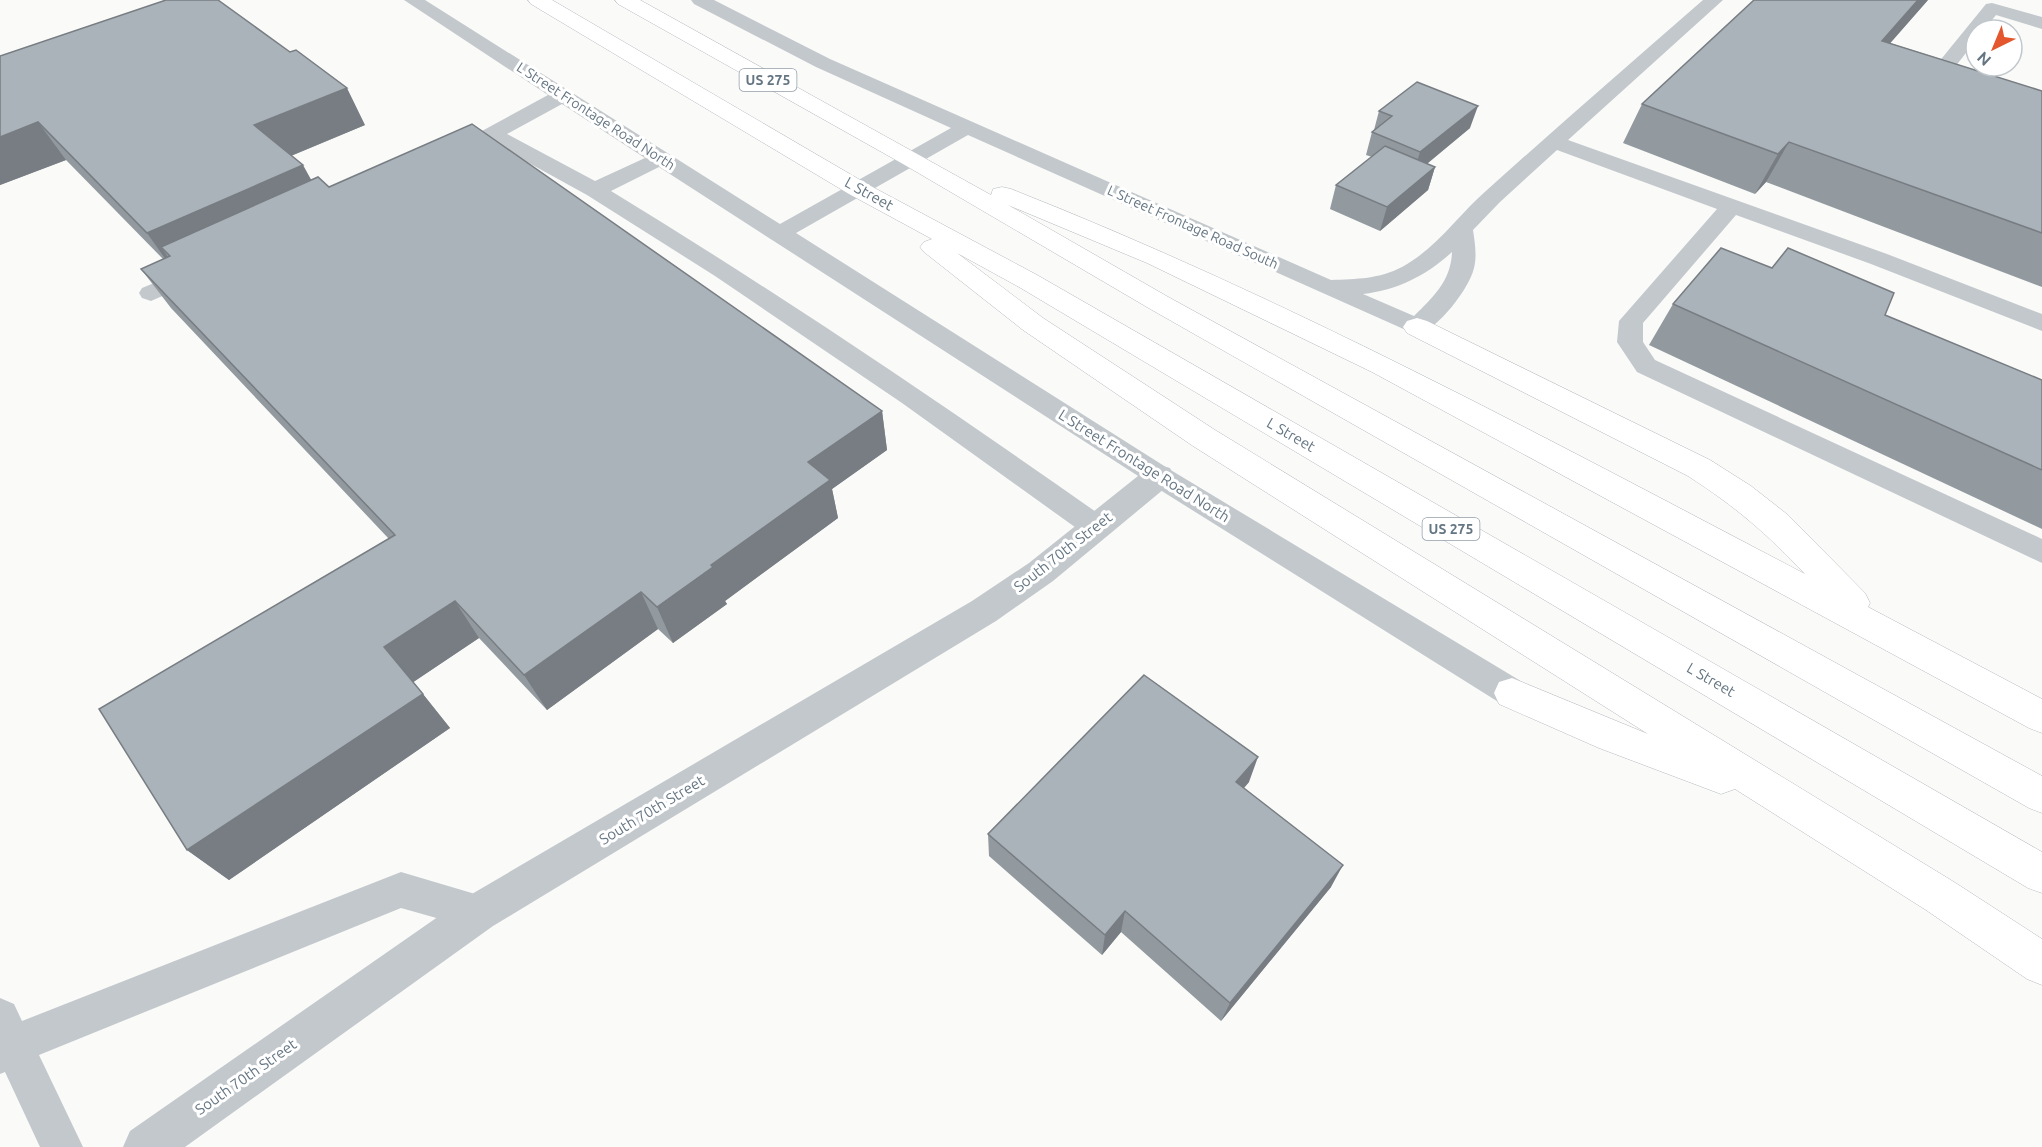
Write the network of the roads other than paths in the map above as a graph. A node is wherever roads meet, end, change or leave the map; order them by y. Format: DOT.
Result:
graph roads {
  1 [pos="413,0"];
  2 [pos="538,0"];
  3 [pos="625,0"];
  4 [pos="700,0"];
  5 [pos="1710,1"];
  6 [pos="2042,23"];
  7 [pos="1968,88"];
  8 [pos="563,95"];
  9 [pos="969,126"];
  10 [pos="492,134"];
  11 [pos="1553,142"];
  12 [pos="661,158"];
  13 [pos="911,159"];
  14 [pos="430,165"];
  15 [pos="858,189"];
  16 [pos="596,190"];
  17 [pos="1731,207"];
  18 [pos="1462,230"];
  19 [pos="778,234"];
  20 [pos="215,264"];
  21 [pos="1328,287"];
  22 [pos="151,293"];
  23 [pos="2042,323"];
  24 [pos="1417,327"];
  25 [pos="1159,476"];
  26 [pos="1096,527"];
  27 [pos="2042,552"];
  28 [pos="1885,633"];
  29 [pos="1512,693"];
  30 [pos="2042,717"];
  31 [pos="2042,796"];
  32 [pos="1785,800"];
  33 [pos="2042,874"];
  34 [pos="479,912"];
  35 [pos="2042,964"];
  36 [pos="4,1039"];
  37 [pos="62,1147"];
  38 [pos="146,1147"];
  1 -- 8 [label="lane, L Street Frontage Road North"];
  2 -- 15 [label="main road, L Street / US 275"];
  3 -- 13 [label="main road, US 275"];
  4 -- 9 [label="lane, L Street Frontage Road South"];
  5 -- 11 [label="lane"];
  6 -- 7 [label="lane"];
  8 -- 10 [label="lane"];
  8 -- 12 [label="lane, L Street Frontage Road North"];
  9 -- 13 [label="lane"];
  9 -- 21 [label="lane, L Street Frontage Road South"];
  10 -- 14 [label="lane"];
  10 -- 16 [label="lane"];
  11 -- 17 [label="lane"];
  11 -- 18 [label="lane"];
  12 -- 16 [label="lane"];
  12 -- 19 [label="lane, L Street Frontage Road North"];
  13 -- 15 [label="lane"];
  13 -- 28 [label="main road"];
  13 -- 31 [label="main road, US 275"];
  15 -- 19 [label="lane"];
  15 -- 32 [label="main road"];
  15 -- 33 [label="main road, L Street / US 275"];
  16 -- 26 [label="lane"];
  17 -- 23 [label="lane"];
  17 -- 27 [label="lane"];
  18 -- 21 [label="lane"];
  18 -- 24 [label="lane"];
  19 -- 25 [label="lane, L Street Frontage Road North"];
  20 -- 22 [label="lane"];
  21 -- 24 [label="lane, L Street Frontage Road South"];
  24 -- 28 [label="main road"];
  25 -- 26 [label="street, South 70th Street"];
  25 -- 29 [label="lane, L Street Frontage Road North"];
  26 -- 34 [label="street, South 70th Street"];
  28 -- 30 [label="main road"];
  29 -- 32 [label="main road"];
  32 -- 35 [label="main road"];
  34 -- 36 [label="lane"];
  34 -- 38 [label="street, South 70th Street"];
  36 -- 37 [label="lane"];
}
